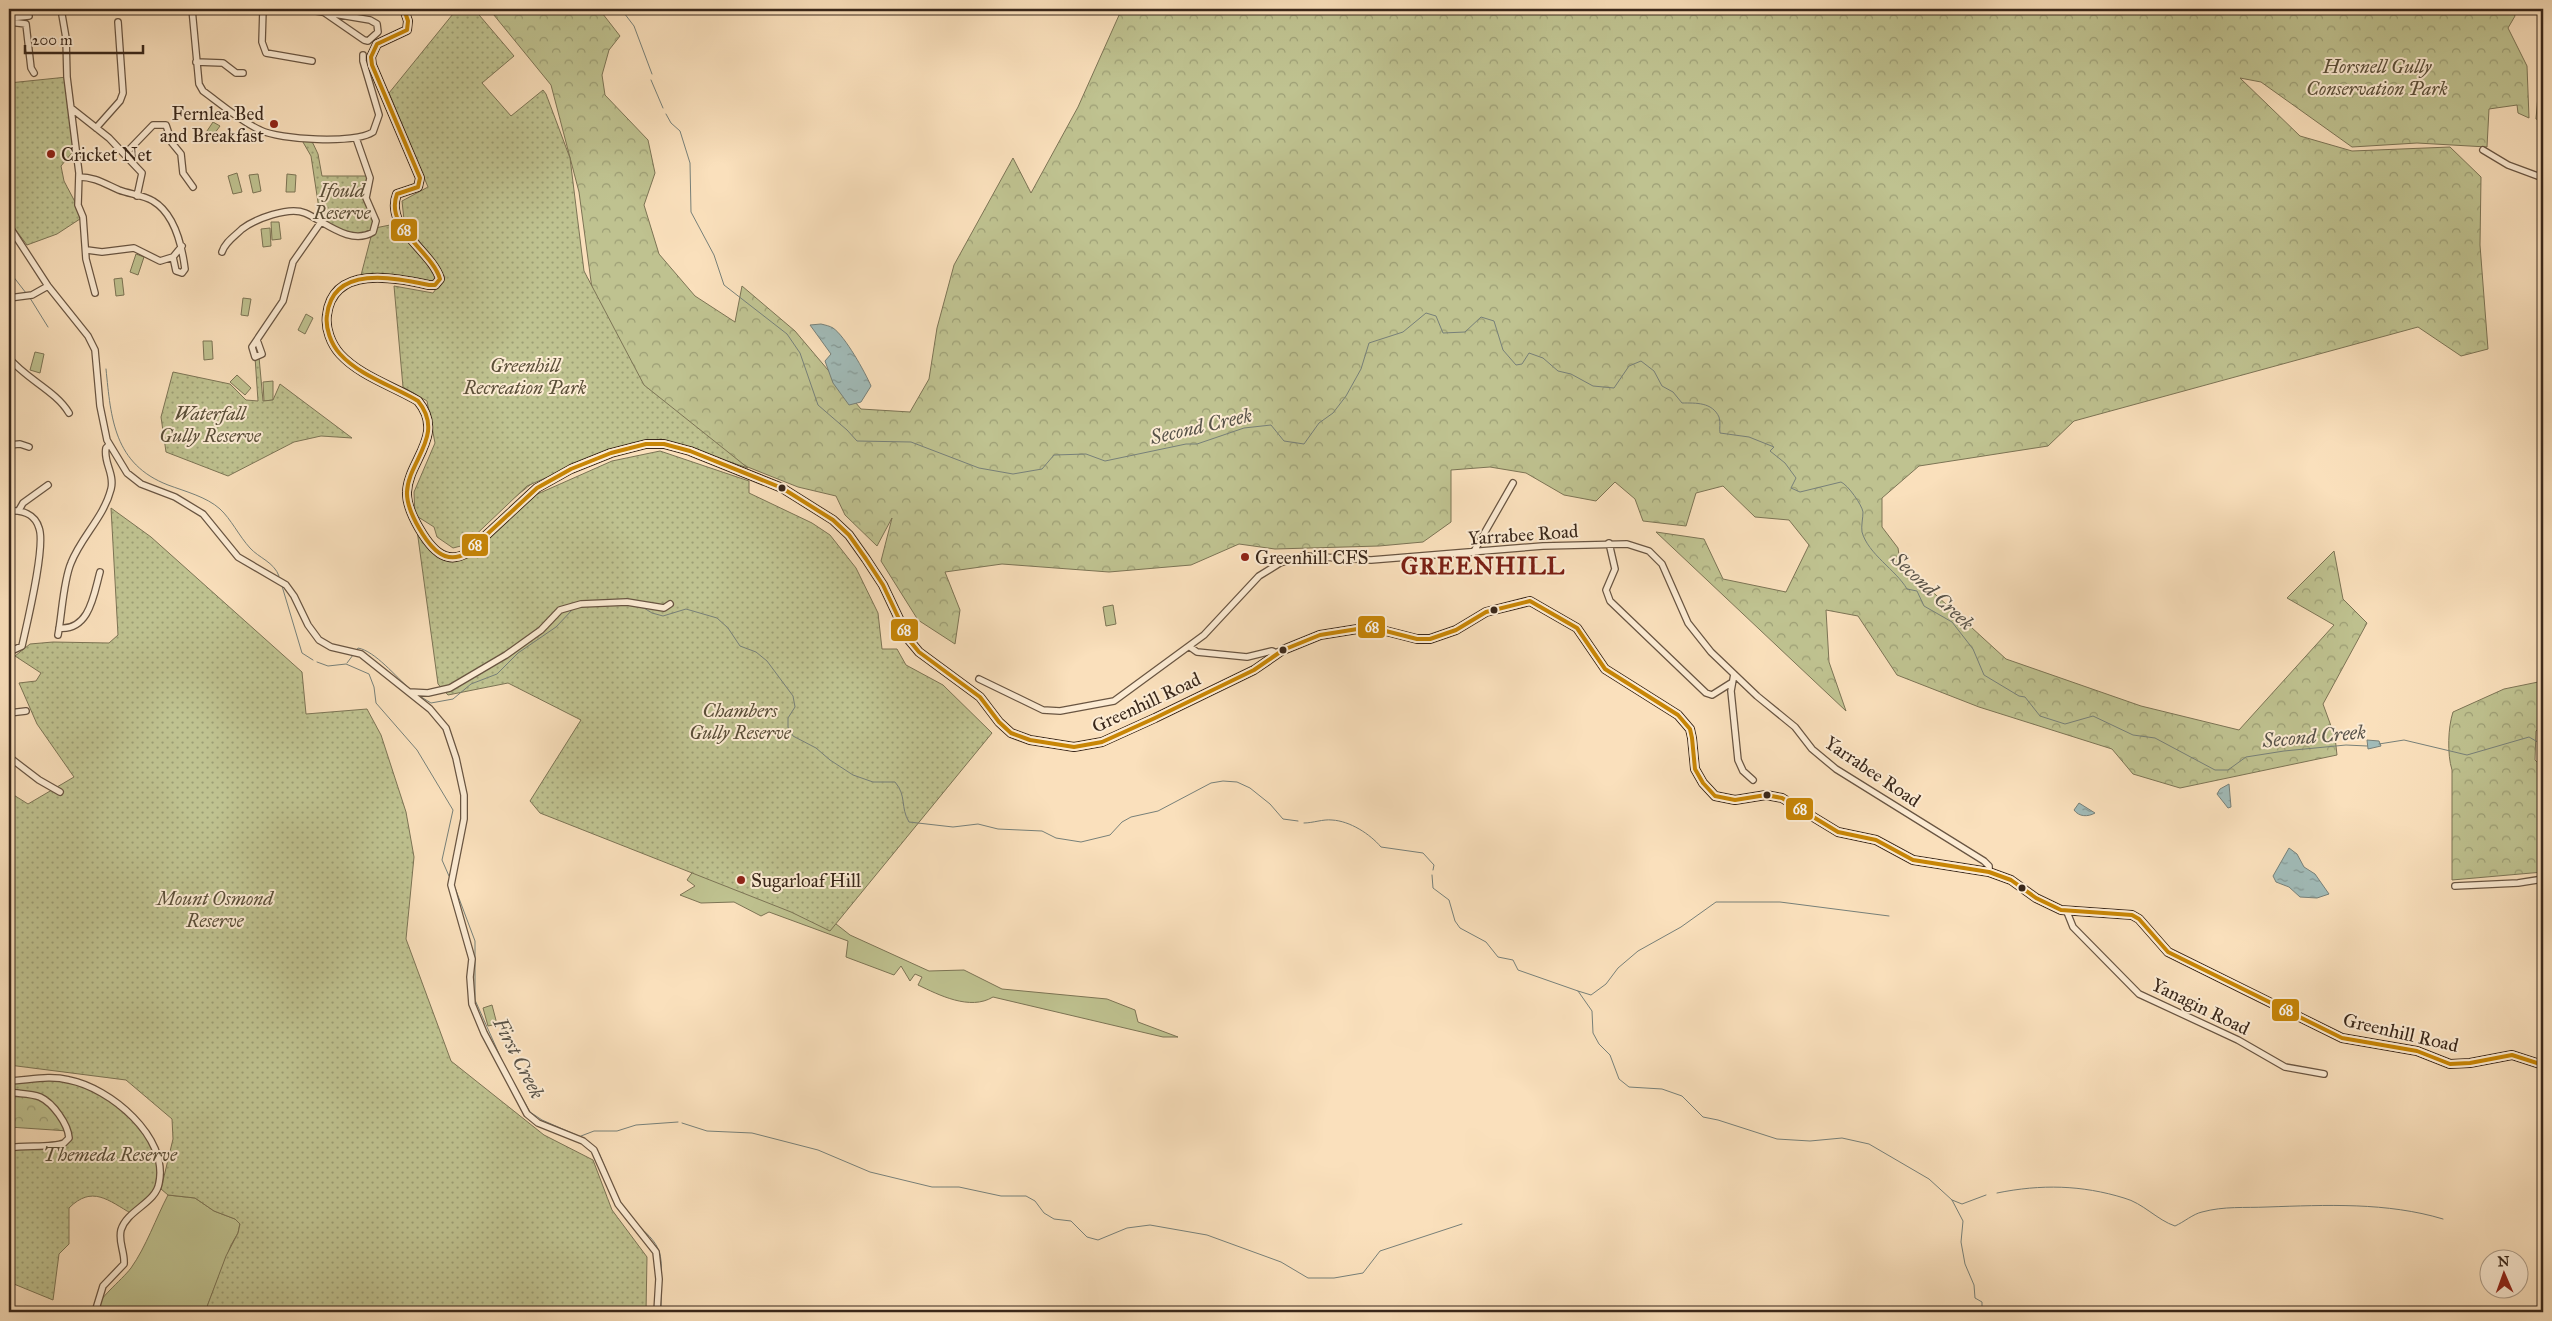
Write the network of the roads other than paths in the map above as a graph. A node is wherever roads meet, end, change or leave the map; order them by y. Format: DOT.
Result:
graph roads {
  1 [pos="60,9"];
  2 [pos="192,9"];
  3 [pos="263,9"];
  4 [pos="304,9"];
  5 [pos="404,9"];
  6 [pos="322,11"];
  7 [pos="29,16"];
  8 [pos="9,18"];
  9 [pos="9,22"];
  10 [pos="118,22"];
  11 [pos="363,55"];
  12 [pos="312,61"];
  13 [pos="196,62"];
  14 [pos="34,73"];
  15 [pos="243,73"];
  16 [pos="71,108"];
  17 [pos="96,128"];
  18 [pos="356,138"];
  19 [pos="2482,150"];
  20 [pos="125,154"];
  21 [pos="79,177"];
  22 [pos="2543,178"];
  23 [pos="193,187"];
  24 [pos="136,196"];
  25 [pos="321,222"];
  26 [pos="9,226"];
  27 [pos="182,246"];
  28 [pos="87,250"];
  29 [pos="222,252"];
  30 [pos="173,257"];
  31 [pos="48,286"];
  32 [pos="95,292"];
  33 [pos="9,298"];
  34 [pos="258,340"];
  35 [pos="9,358"];
  36 [pos="69,413"];
  37 [pos="9,445"];
  38 [pos="109,445"];
  39 [pos="29,446"];
  40 [pos="1513,483"];
  41 [pos="48,485"];
  42 [pos="19,510"];
  43 [pos="9,511"];
  44 [pos="1609,543"];
  45 [pos="1473,553"];
  46 [pos="100,572"];
  47 [pos="96,586"];
  48 [pos="102,588"];
  49 [pos="670,604"];
  50 [pos="59,628"];
  51 [pos="58,635"];
  52 [pos="1190,647"];
  53 [pos="10,652"];
  54 [pos="1277,653"];
  55 [pos="1734,674"];
  56 [pos="979,679"];
  57 [pos="1731,683"];
  58 [pos="408,692"];
  59 [pos="26,711"];
  60 [pos="9,713"];
  61 [pos="9,757"];
  62 [pos="1753,780"];
  63 [pos="60,792"];
  64 [pos="1989,872"];
  65 [pos="2543,879"];
  66 [pos="2456,886"];
  67 [pos="2067,912"];
  68 [pos="2543,1065"];
  69 [pos="2324,1074"];
  70 [pos="9,1081"];
  71 [pos="9,1092"];
  72 [pos="9,1148"];
  73 [pos="95,1312"];
  74 [pos="658,1312"];
  1 -- 16 [label="street"];
  2 -- 13 [label="street"];
  3 -- 12 [label="street"];
  4 -- 6 [label="street"];
  5 -- 54 [label="main road, Greenhill Road"];
  6 -- 6 [label="street"];
  7 -- 8 [label="street"];
  9 -- 14 [label="street"];
  10 -- 17 [label="street"];
  11 -- 18 [label="street"];
  13 -- 15 [label="street"];
  13 -- 18 [label="street"];
  16 -- 17 [label="street"];
  16 -- 21 [label="street"];
  17 -- 20 [label="street"];
  18 -- 25 [label="street"];
  19 -- 22 [label="street"];
  20 -- 23 [label="street"];
  20 -- 24 [label="street"];
  21 -- 24 [label="street"];
  21 -- 28 [label="street"];
  24 -- 27 [label="street"];
  25 -- 29 [label="street"];
  25 -- 34 [label="street"];
  26 -- 31 [label="street"];
  27 -- 30 [label="street"];
  27 -- 30 [label="street"];
  28 -- 30 [label="street"];
  28 -- 32 [label="street"];
  31 -- 33 [label="street"];
  31 -- 38 [label="street"];
  35 -- 36 [label="street"];
  37 -- 39 [label="street"];
  38 -- 50 [label="street"];
  38 -- 58 [label="street"];
  40 -- 45 [label="street"];
  41 -- 42 [label="street"];
  42 -- 43 [label="street"];
  42 -- 53 [label="street"];
  44 -- 45 [label="street, Yarrabee Road"];
  44 -- 55 [label="street, Yarrabee Road"];
  44 -- 57 [label="street"];
  45 -- 52 [label="street, Yarrabee Road"];
  46 -- 47 [label="street"];
  47 -- 48 [label="street"];
  47 -- 50 [label="street"];
  49 -- 58 [label="street"];
  50 -- 51 [label="street"];
  52 -- 54 [label="street"];
  52 -- 56 [label="street, Yarrabee Road"];
  54 -- 64 [label="main road, Greenhill Road"];
  55 -- 57 [label="street"];
  55 -- 64 [label="street, Yarrabee Road"];
  57 -- 62 [label="street"];
  58 -- 74 [label="street"];
  59 -- 60 [label="street"];
  61 -- 63 [label="street"];
  64 -- 67 [label="main road, Greenhill Road"];
  65 -- 66 [label="street"];
  67 -- 68 [label="main road, Greenhill Road"];
  67 -- 69 [label="street, Yanagin Road"];
  70 -- 73 [label="street"];
  71 -- 72 [label="street"];
}
